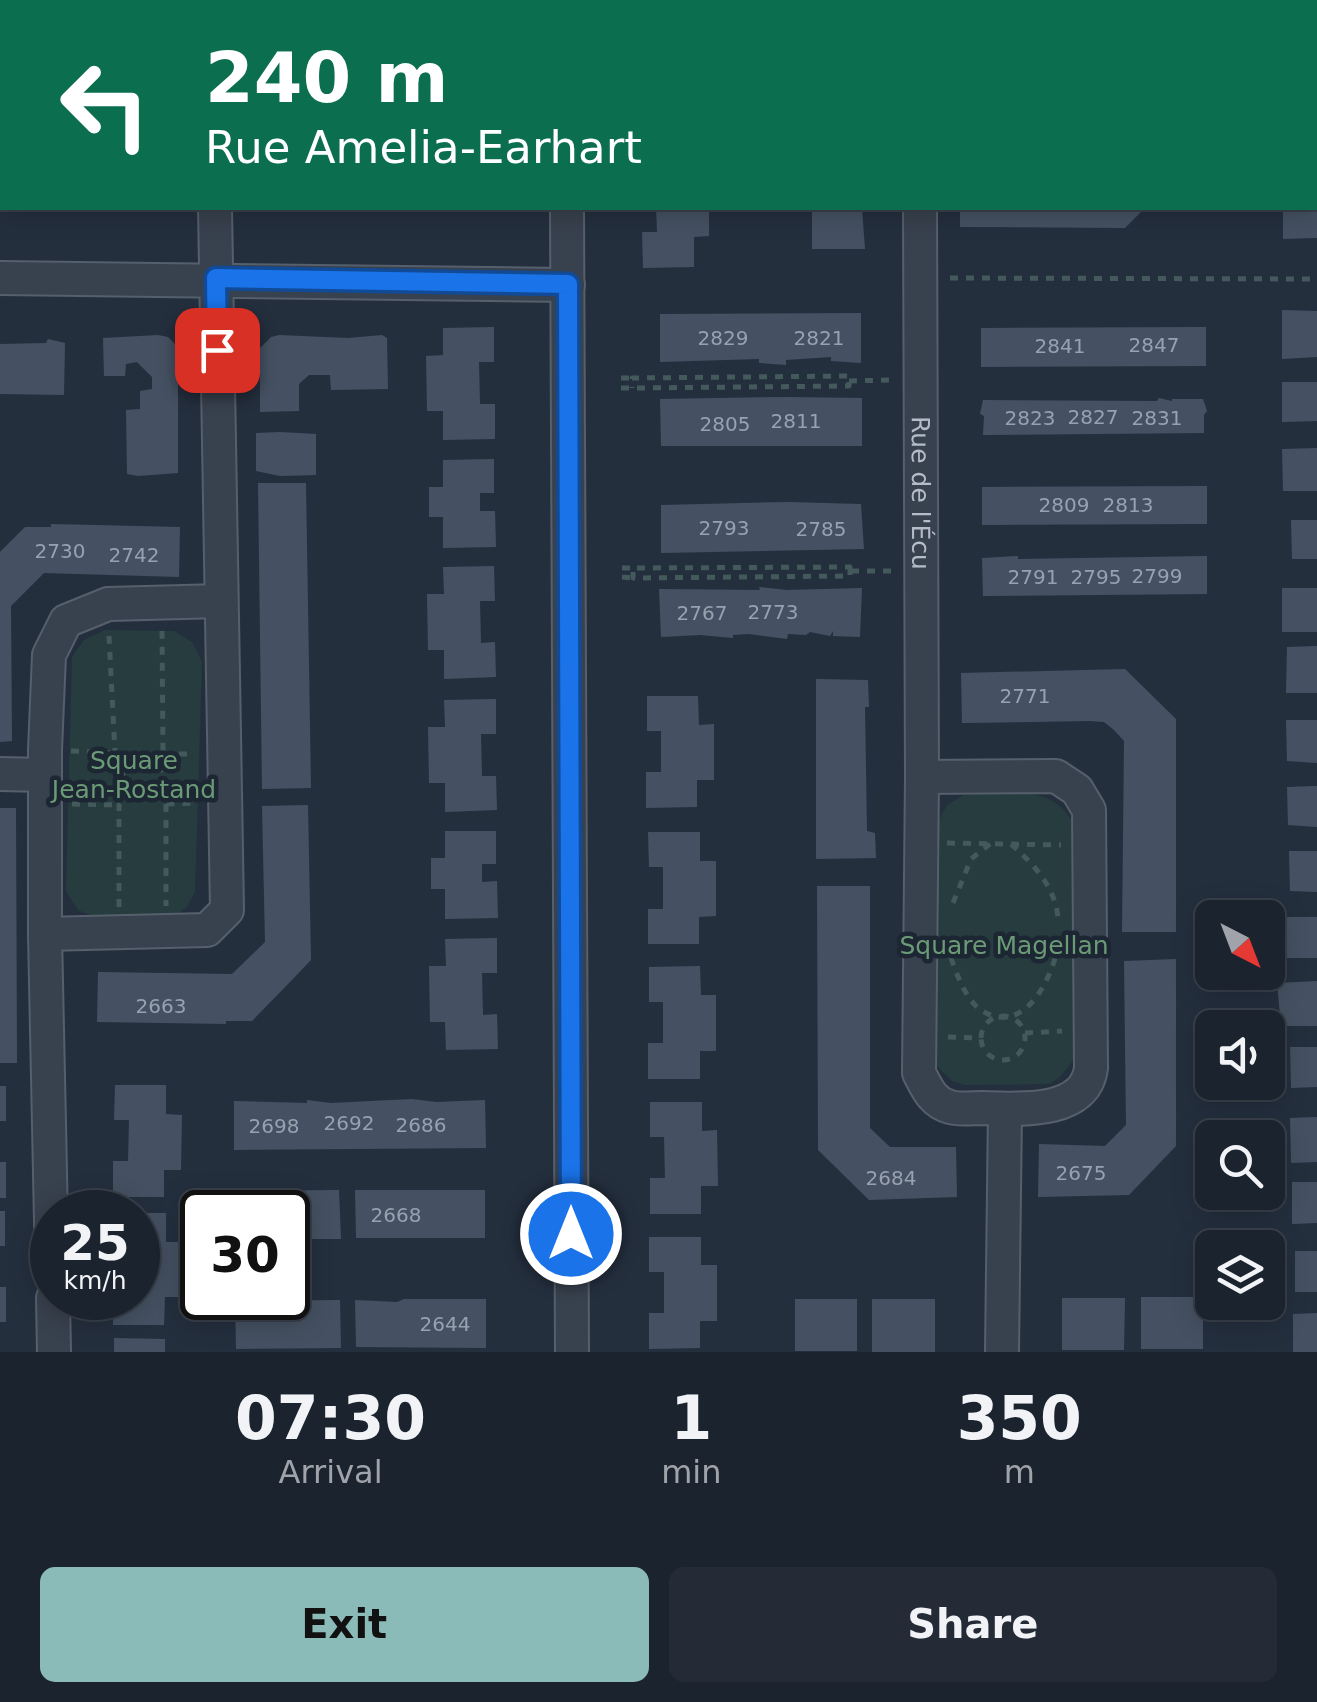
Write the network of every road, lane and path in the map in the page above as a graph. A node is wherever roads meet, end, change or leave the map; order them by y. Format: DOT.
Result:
graph roads {
  1 [pos="215,210"];
  2 [pos="567,210"];
  3 [pos="920,210"];
  4 [pos="0,278"];
  5 [pos="216,278"];
  6 [pos="920,278"];
  7 [pos="1317,279"];
  8 [pos="568,284"];
  9 [pos="621,378"];
  10 [pos="632,378"];
  11 [pos="892,380"];
  12 [pos="849,381"];
  13 [pos="621,388"];
  14 [pos="632,388"];
  15 [pos="622,568"];
  16 [pos="633,568"];
  17 [pos="850,570"];
  18 [pos="894,571"];
  19 [pos="622,577"];
  20 [pos="633,578"];
  21 [pos="220,601"];
  22 [pos="162,602"];
  23 [pos="108,604"];
  24 [pos="114,753"];
  25 [pos="153,762"];
  26 [pos="129,764"];
  27 [pos="0,774"];
  28 [pos="45,776"];
  29 [pos="922,776"];
  30 [pos="128,793"];
  31 [pos="156,794"];
  32 [pos="226,803"];
  33 [pos="166,804"];
  34 [pos="119,805"];
  35 [pos="921,843"];
  36 [pos="990,844"];
  37 [pos="1012,844"];
  38 [pos="1089,845"];
  39 [pos="951,913"];
  40 [pos="166,930"];
  41 [pos="119,931"];
  42 [pos="45,934"];
  43 [pos="950,946"];
  44 [pos="1003,1016"];
  45 [pos="1091,1030"];
  46 [pos="1025,1034"];
  47 [pos="1005,1109"];
  48 [pos="50,1190"];
  49 [pos="53,1320"];
  50 [pos="54,1352"];
  51 [pos="572,1352"];
  52 [pos="1002,1352"];
  1 -- 5 [label="street"];
  2 -- 8 [label="street"];
  3 -- 6 [label="street, Rue de l'Écu"];
  4 -- 5 [label="street"];
  5 -- 8 [label="street"];
  5 -- 21 [label="street"];
  6 -- 7 [label="path"];
  6 -- 29 [label="street, Rue de l'Écu"];
  8 -- 51 [label="street"];
  9 -- 10 [label="path"];
  10 -- 12 [label="path"];
  10 -- 14 [label="path"];
  11 -- 12 [label="path"];
  12 -- 14 [label="path"];
  13 -- 14 [label="path"];
  15 -- 16 [label="path"];
  16 -- 17 [label="path"];
  16 -- 20 [label="path"];
  17 -- 18 [label="path"];
  17 -- 20 [label="path"];
  19 -- 20 [label="path"];
  21 -- 22 [label="street"];
  21 -- 32 [label="street"];
  22 -- 23 [label="street"];
  22 -- 25 [label="path"];
  23 -- 24 [label="path"];
  23 -- 28 [label="street"];
  24 -- 26 [label="path"];
  24 -- 28 [label="path"];
  25 -- 26 [label="path"];
  25 -- 31 [label="path"];
  26 -- 30 [label="path"];
  27 -- 28 [label="street"];
  28 -- 34 [label="path"];
  28 -- 42 [label="street"];
  29 -- 35 [label="street, Rue de l'Écu"];
  29 -- 38 [label="street, Rue de l'Écu"];
  30 -- 31 [label="path"];
  30 -- 34 [label="path"];
  31 -- 33 [label="path"];
  32 -- 33 [label="path"];
  32 -- 40 [label="street"];
  33 -- 40 [label="path"];
  34 -- 41 [label="path"];
  35 -- 36 [label="path"];
  35 -- 47 [label="street, Rue de l'Écu"];
  36 -- 37 [label="path"];
  36 -- 39 [label="path"];
  37 -- 38 [label="path"];
  37 -- 44 [label="path"];
  38 -- 45 [label="street, Rue de l'Écu"];
  40 -- 41 [label="street"];
  41 -- 42 [label="street"];
  42 -- 48 [label="street"];
  43 -- 44 [label="path"];
  44 -- 46 [label="path"];
  44 -- 46 [label="path"];
  45 -- 46 [label="path"];
  45 -- 47 [label="street, Rue de l'Écu"];
  47 -- 52 [label="street"];
  49 -- 50 [label="street"];
}
